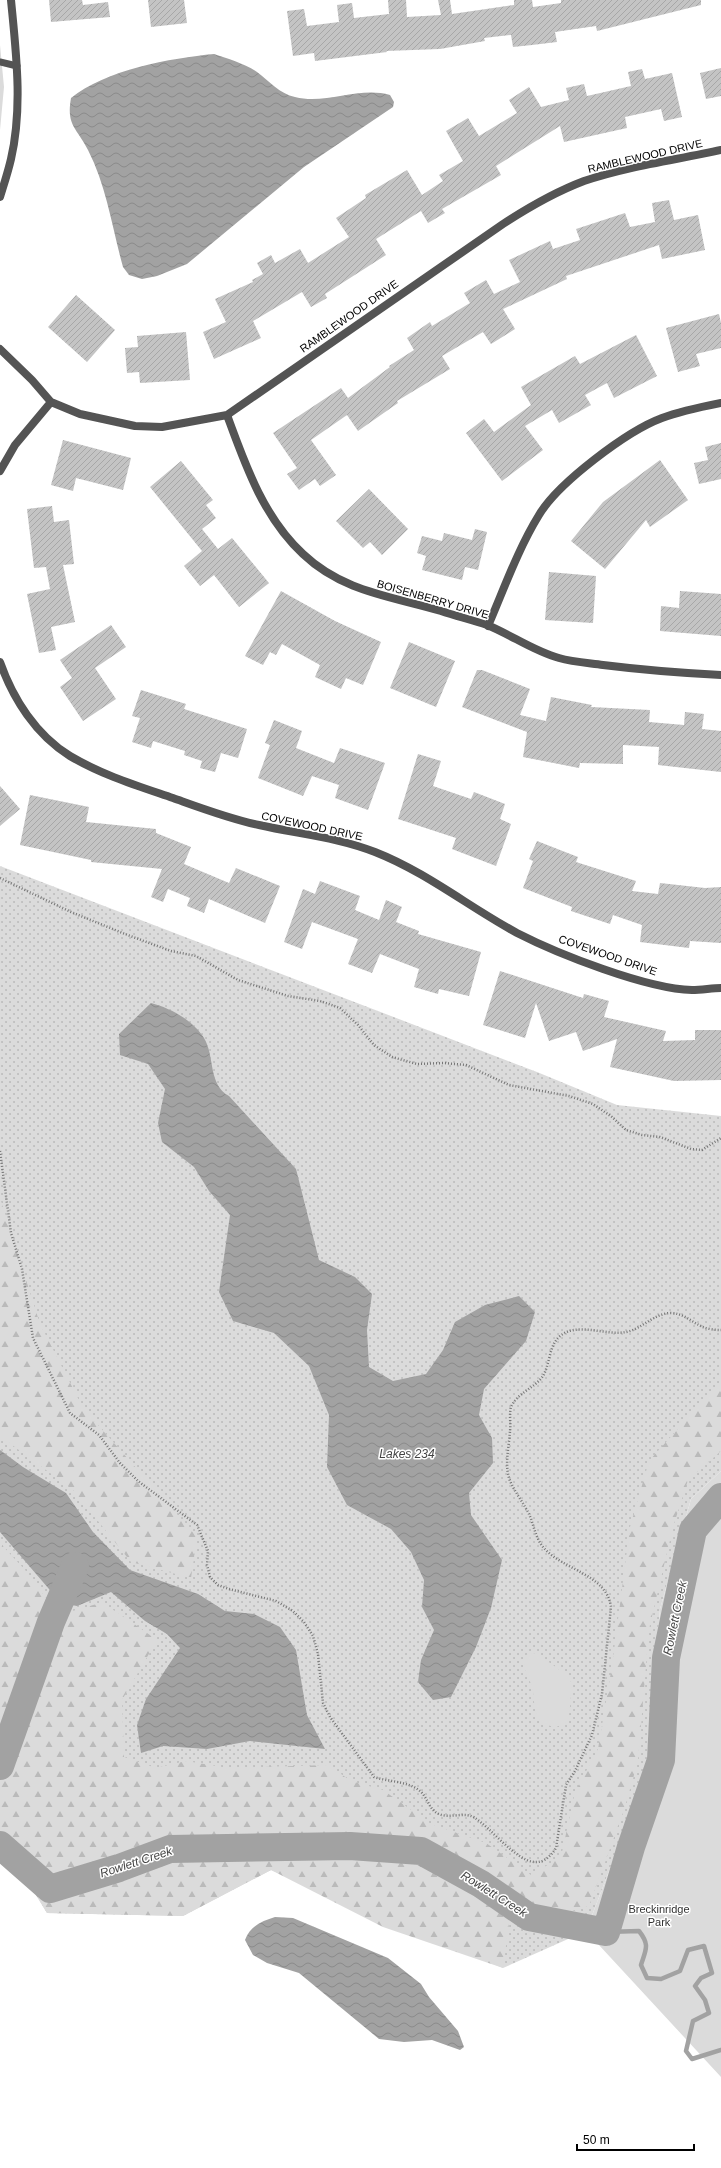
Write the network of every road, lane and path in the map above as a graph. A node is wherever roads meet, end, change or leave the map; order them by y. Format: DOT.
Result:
graph roads {
  1 [pos="11,0"];
  2 [pos="0,62"];
  3 [pos="17,66"];
  4 [pos="721,150"];
  5 [pos="0,197"];
  6 [pos="0,349"];
  7 [pos="51,402"];
  8 [pos="721,403"];
  9 [pos="227,415"];
  10 [pos="0,471"];
  11 [pos="488,626"];
  12 [pos="0,662"];
  13 [pos="721,675"];
  14 [pos="0,878"];
  15 [pos="721,988"];
  16 [pos="721,1138"];
  17 [pos="0,1151"];
  18 [pos="721,1330"];
  1 -- 3 [label="street"];
  2 -- 3 [label="lane"];
  3 -- 5 [label="street"];
  4 -- 9 [label="street, RAMBLEWOOD DRIVE"];
  6 -- 7 [label="street, RAMBLEWOOD DRIVE"];
  7 -- 9 [label="street, RAMBLEWOOD DRIVE"];
  7 -- 10 [label="street"];
  8 -- 11 [label="street"];
  9 -- 11 [label="street, BOISENBERRY DRIVE"];
  11 -- 13 [label="street, BOISENBERRY DRIVE"];
  12 -- 15 [label="street, COVEWOOD DRIVE"];
  14 -- 16 [label="path"];
  17 -- 18 [label="path"];
}
